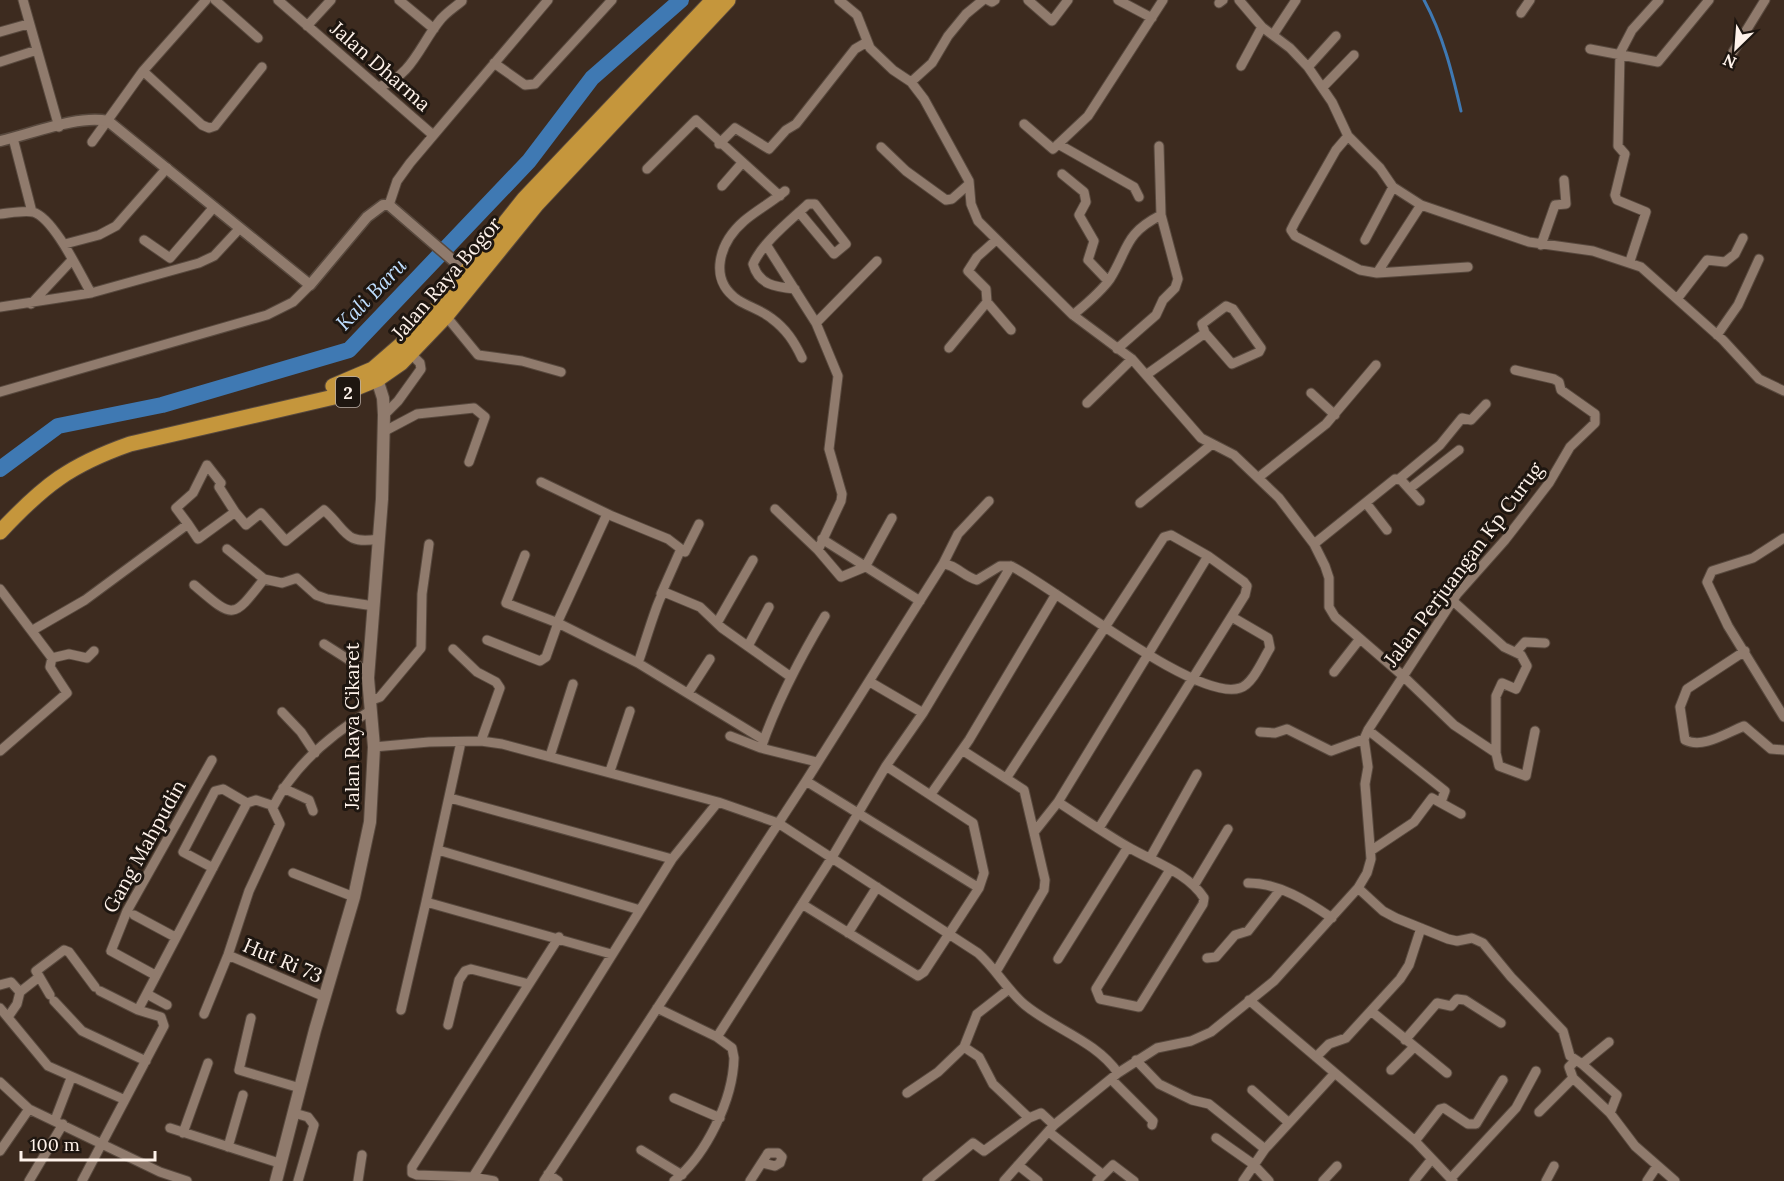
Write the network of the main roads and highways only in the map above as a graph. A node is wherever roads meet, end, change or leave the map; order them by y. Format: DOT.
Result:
graph roads {
  1 [pos="713,0"];
  2 [pos="728,0"];
  3 [pos="611,117"];
  4 [pos="470,275"];
  5 [pos="376,374"];
  6 [pos="0,518"];
  7 [pos="0,532"];
  8 [pos="276,1181"];
  1 -- 3 [label="highway, Jalan Raya Bogor / 2"];
  2 -- 3 [label="highway, Jalan Raya Bogor / 2"];
  3 -- 4 [label="highway, Jalan Raya Bogor / 2"];
  4 -- 5 [label="highway, Jalan Raya Bogor / 2"];
  4 -- 5 [label="highway, Jalan Raya Bogor / 2"];
  5 -- 6 [label="highway, Jalan Raya Bogor / 2"];
  5 -- 7 [label="highway, Jalan Raya Bogor / 2"];
  5 -- 8 [label="main road, Jalan Raya Cikaret"];
}
